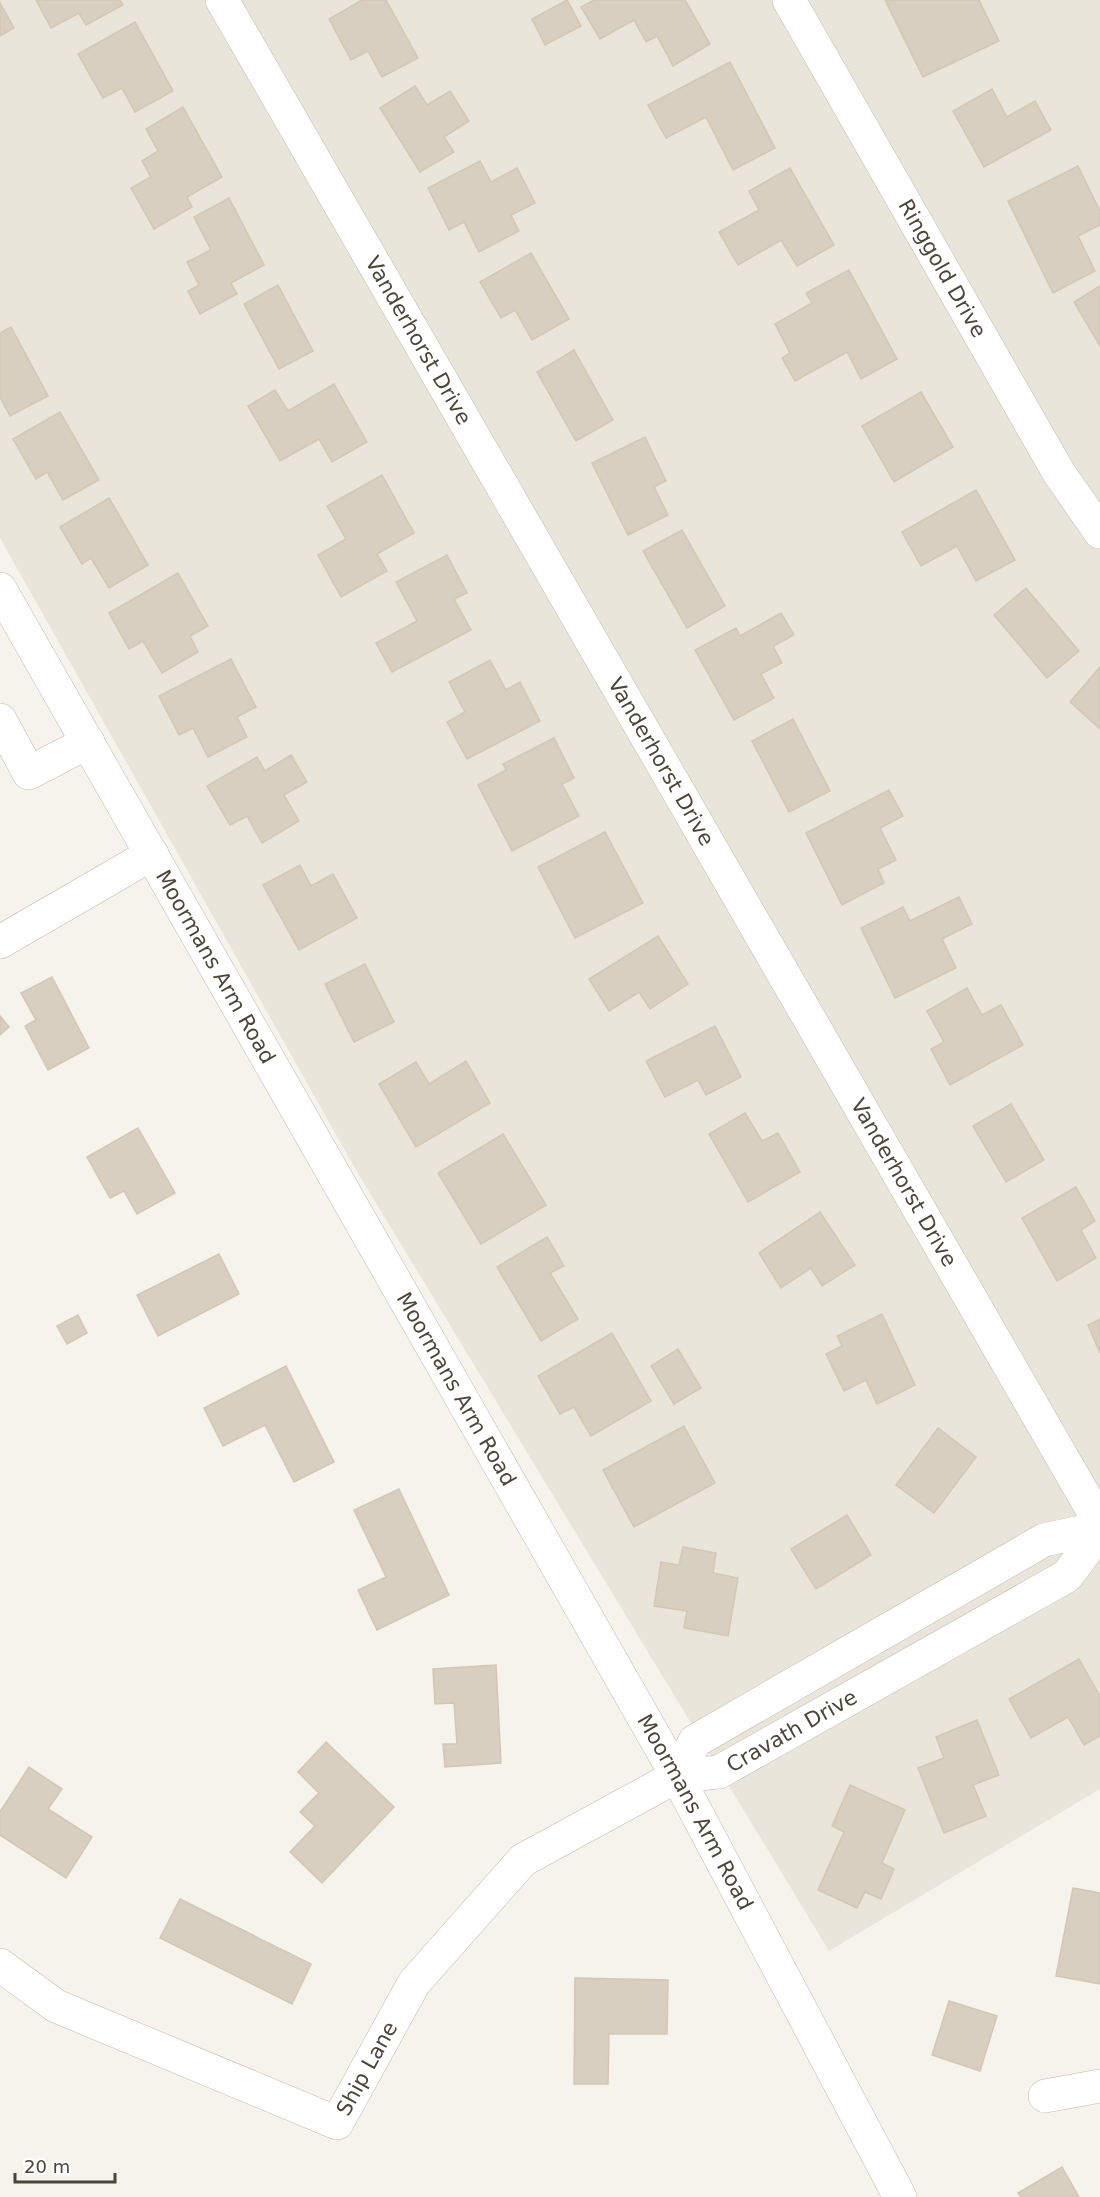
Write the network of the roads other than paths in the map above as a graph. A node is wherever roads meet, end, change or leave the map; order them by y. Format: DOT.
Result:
graph roads {
  1 [pos="222,0"];
  2 [pos="789,0"];
  3 [pos="1100,532"];
  4 [pos="0,589"];
  5 [pos="0,720"];
  6 [pos="88,742"];
  7 [pos="152,854"];
  8 [pos="0,942"];
  9 [pos="1100,1523"];
  10 [pos="1100,1530"];
  11 [pos="678,1776"];
  12 [pos="0,1965"];
  13 [pos="1100,2086"];
  14 [pos="1045,2096"];
  15 [pos="900,2197"];
  1 -- 9 [label="street, Vanderhorst Drive"];
  2 -- 3 [label="street, Ringgold Drive"];
  4 -- 6 [label="street, Moormans Arm Road"];
  5 -- 6 [label="street"];
  6 -- 7 [label="street, Moormans Arm Road"];
  7 -- 8 [label="street"];
  7 -- 11 [label="street, Moormans Arm Road"];
  10 -- 11 [label="street, Cravath Drive"];
  10 -- 11 [label="street, Cravath Drive"];
  11 -- 12 [label="street, Ship Lane"];
  11 -- 15 [label="street, Moormans Arm Road"];
  13 -- 14 [label="street"];
}
